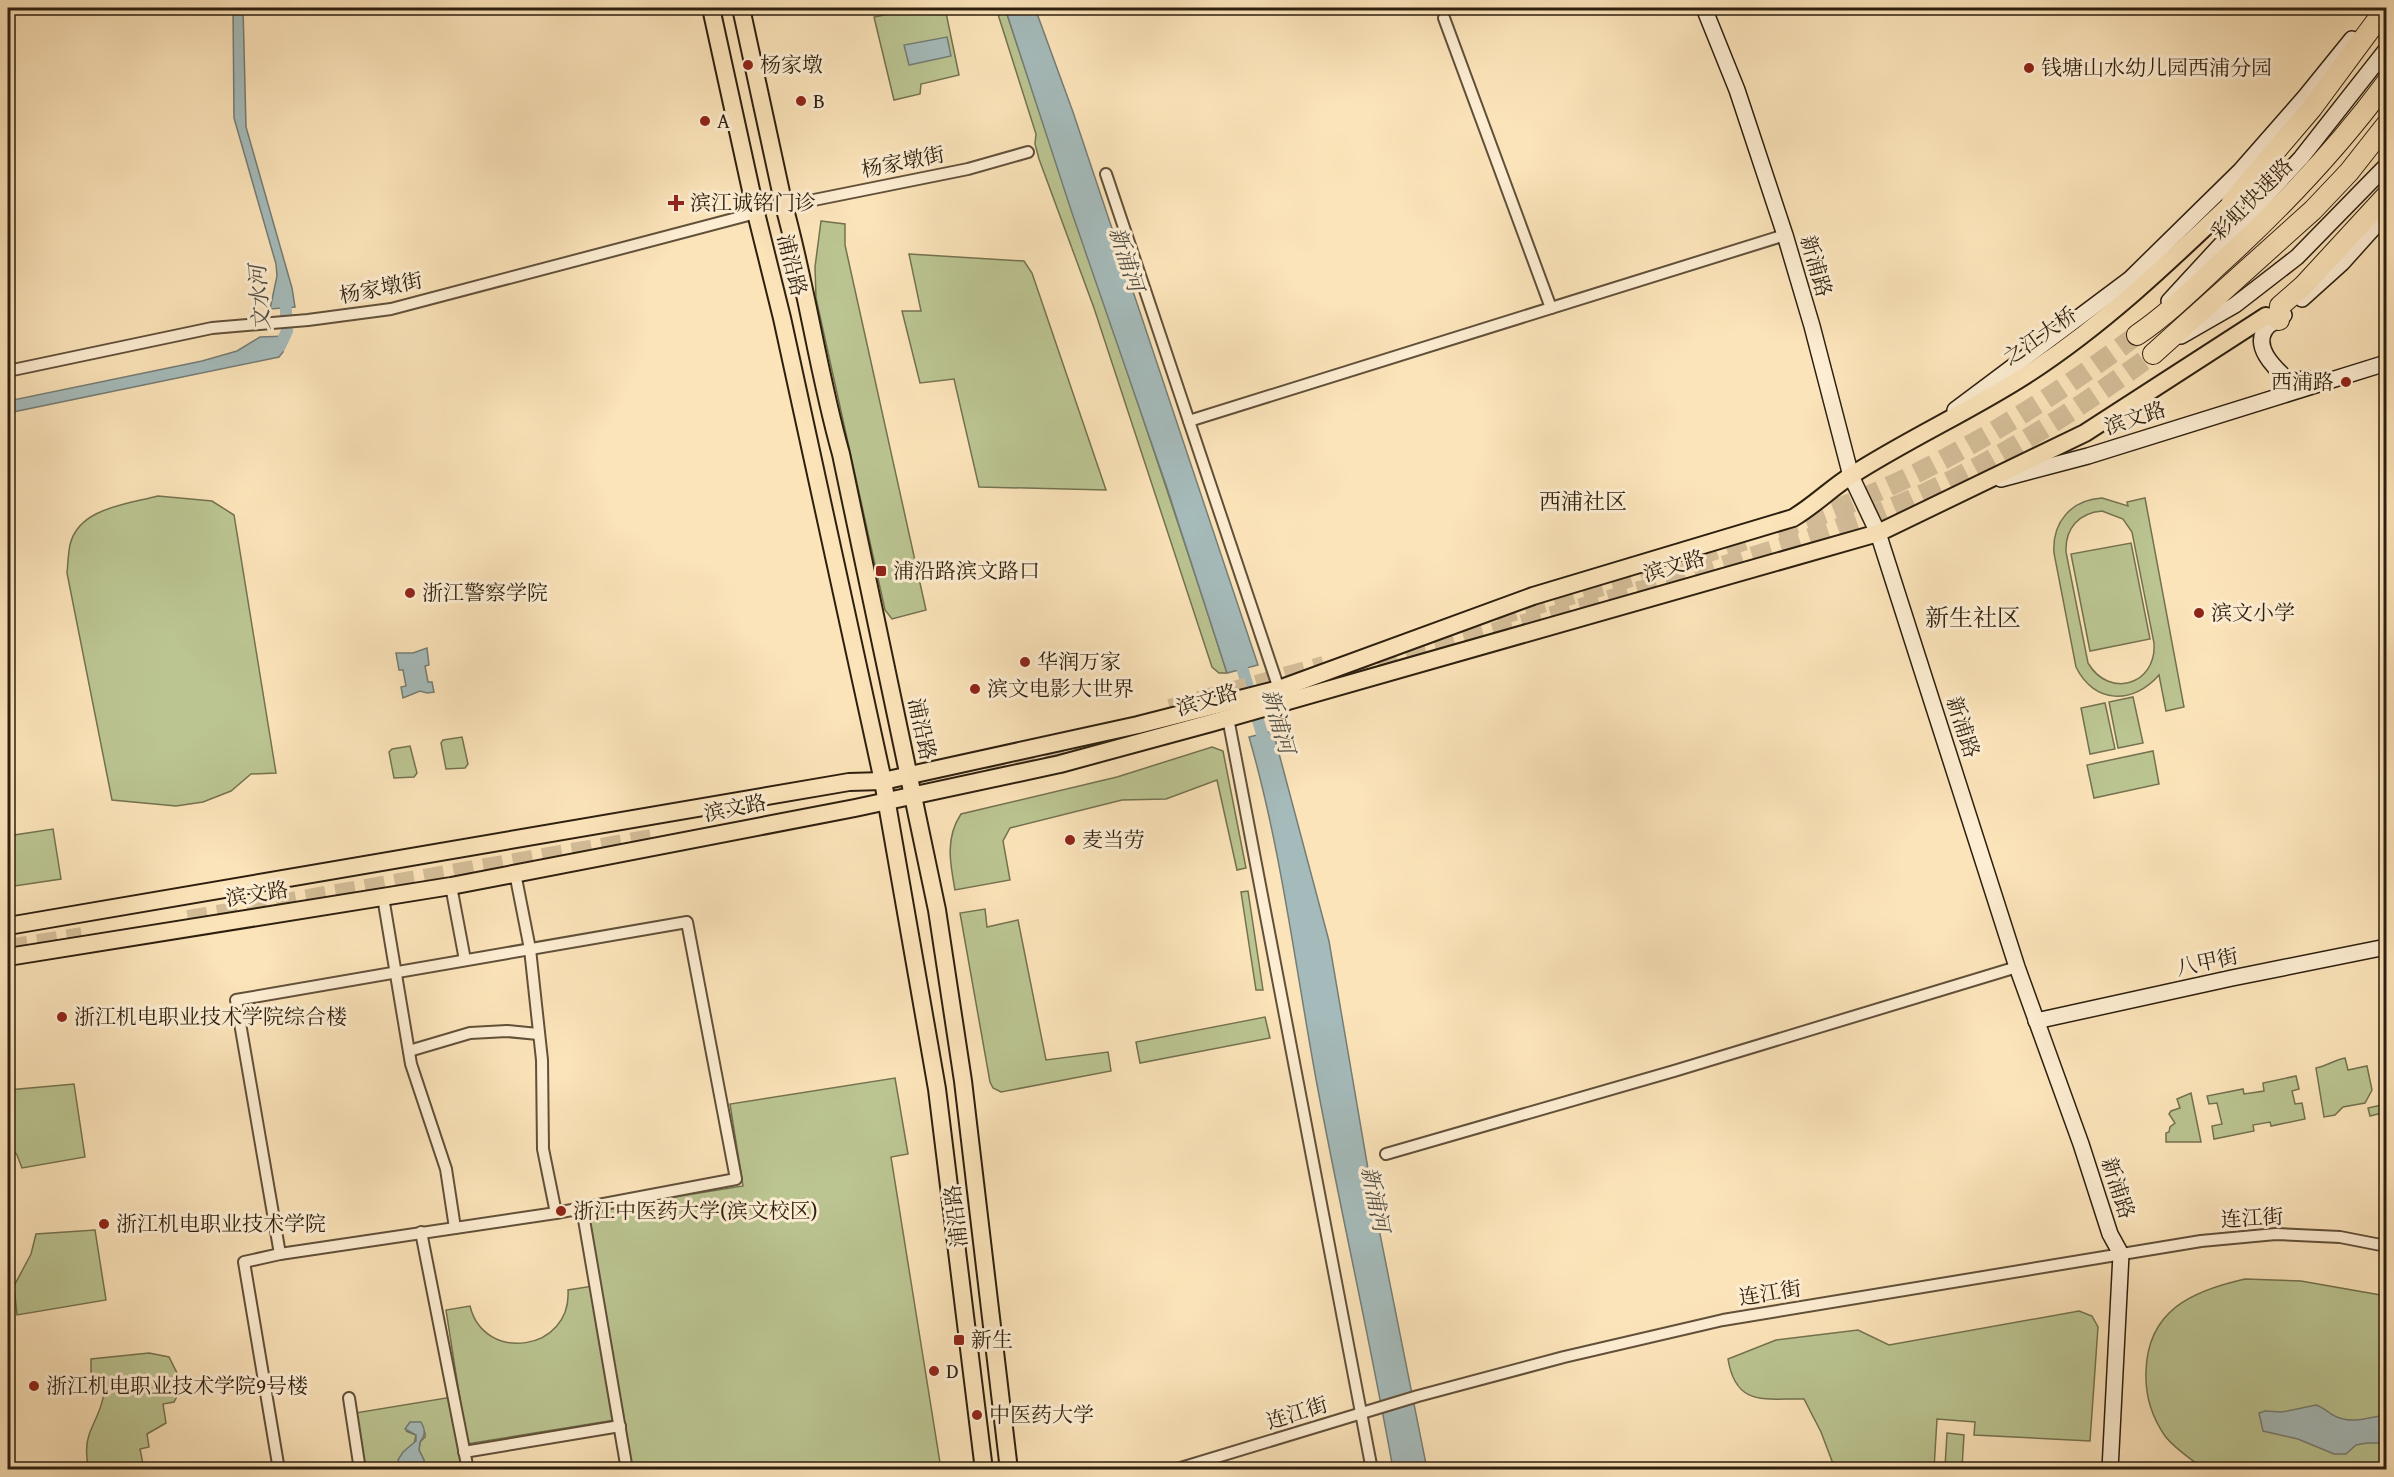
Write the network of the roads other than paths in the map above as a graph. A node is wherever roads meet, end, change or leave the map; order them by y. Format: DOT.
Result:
graph roads {
  1 [pos="711,8"];
  2 [pos="741,8"];
  3 [pos="1704,8"];
  4 [pos="2375,8"];
  5 [pos="2386,8"];
  6 [pos="1444,18"];
  7 [pos="2386,50"];
  8 [pos="2386,83"];
  9 [pos="2386,125"];
  10 [pos="1028,152"];
  11 [pos="2386,166"];
  12 [pos="1106,174"];
  13 [pos="2386,196"];
  14 [pos="2232,202"];
  15 [pos="784,206"];
  16 [pos="756,213"];
  17 [pos="2386,214"];
  18 [pos="1785,235"];
  19 [pos="1551,308"];
  20 [pos="2279,320"];
  21 [pos="2137,335"];
  22 [pos="2159,349"];
  23 [pos="2386,352"];
  24 [pos="2386,363"];
  25 [pos="8,371"];
  26 [pos="1189,421"];
  27 [pos="1917,438"];
  28 [pos="1851,476"];
  29 [pos="1945,501"];
  30 [pos="1878,533"];
  31 [pos="1281,696"];
  32 [pos="1223,711"];
  33 [pos="909,775"];
  34 [pos="883,781"];
  35 [pos="914,795"];
  36 [pos="886,801"];
  37 [pos="515,873"];
  38 [pos="451,885"];
  39 [pos="383,897"];
  40 [pos="8,926"];
  41 [pos="2386,947"];
  42 [pos="530,949"];
  43 [pos="8,957"];
  44 [pos="465,960"];
  45 [pos="2017,967"];
  46 [pos="396,972"];
  47 [pos="2036,1021"];
  48 [pos="537,1034"];
  49 [pos="409,1051"];
  50 [pos="1386,1154"];
  51 [pos="582,1208"];
  52 [pos="556,1213"];
  53 [pos="455,1228"];
  54 [pos="421,1232"];
  55 [pos="2386,1246"];
  56 [pos="280,1254"];
  57 [pos="2121,1254"];
  58 [pos="349,1398"];
  59 [pos="1365,1413"];
  60 [pos="620,1426"];
  61 [pos="464,1452"];
  62 [pos="279,1470"];
  63 [pos="360,1470"];
  64 [pos="468,1470"];
  65 [pos="627,1470"];
  66 [pos="984,1470"];
  67 [pos="1009,1470"];
  68 [pos="1174,1470"];
  69 [pos="1372,1470"];
  70 [pos="2110,1470"];
  1 -- 16 [label="main road, 浦沿路"];
  2 -- 15 [label="main road, 浦沿路"];
  3 -- 18 [label="main road, 新浦路"];
  4 -- 27 [label="main road"];
  5 -- 14 [label="highway"];
  6 -- 19 [label="street"];
  7 -- 21 [label="main road"];
  8 -- 21 [label="highway, 彩虹快速路"];
  9 -- 22 [label="highway"];
  10 -- 15 [label="street, 杨家墩街"];
  11 -- 22 [label="main road"];
  12 -- 26 [label="street"];
  13 -- 20 [label="highway"];
  14 -- 27 [label="main road, 之江大桥"];
  15 -- 33 [label="main road, 浦沿路"];
  16 -- 25 [label="street, 杨家墩街"];
  16 -- 34 [label="main road, 浦沿路"];
  17 -- 20 [label="main road"];
  18 -- 19 [label="street"];
  18 -- 28 [label="main road, 新浦路"];
  19 -- 26 [label="street"];
  20 -- 23 [label="main road"];
  20 -- 29 [label="main road"];
  24 -- 29 [label="main road, 滨文路"];
  26 -- 31 [label="street"];
  27 -- 28 [label="main road, 之江大桥"];
  28 -- 30 [label="main road, 新浦路"];
  28 -- 31 [label="main road, 滨文路"];
  29 -- 30 [label="main road, 滨文路"];
  30 -- 31 [label="main road, 滨文路"];
  30 -- 45 [label="main road, 新浦路"];
  31 -- 32 [label="main road, 滨文路"];
  32 -- 33 [label="main road, 滨文路"];
  32 -- 35 [label="main road, 滨文路"];
  32 -- 59 [label="street"];
  33 -- 34 [label="main road, 滨文路"];
  33 -- 35 [label="main road, 浦沿路"];
  34 -- 36 [label="main road, 浦沿路"];
  34 -- 40 [label="main road, 滨文路"];
  35 -- 36 [label="main road, 滨文路"];
  35 -- 67 [label="main road, 浦沿路"];
  36 -- 37 [label="main road, 滨文路"];
  36 -- 66 [label="main road, 浦沿路"];
  37 -- 38 [label="main road, 滨文路"];
  37 -- 42 [label="street"];
  38 -- 39 [label="main road, 滨文路"];
  38 -- 44 [label="street"];
  39 -- 43 [label="main road, 滨文路"];
  39 -- 46 [label="street"];
  41 -- 47 [label="main road, 八甲街"];
  42 -- 44 [label="street"];
  42 -- 48 [label="street"];
  42 -- 51 [label="street"];
  44 -- 46 [label="street"];
  45 -- 47 [label="main road, 新浦路"];
  45 -- 50 [label="street"];
  46 -- 49 [label="street"];
  46 -- 56 [label="street"];
  47 -- 57 [label="main road, 新浦路"];
  48 -- 49 [label="street"];
  48 -- 52 [label="street"];
  49 -- 53 [label="street"];
  51 -- 52 [label="street"];
  51 -- 60 [label="street"];
  52 -- 53 [label="street"];
  53 -- 54 [label="street"];
  54 -- 56 [label="street"];
  54 -- 61 [label="street"];
  55 -- 57 [label="street, 连江街"];
  56 -- 62 [label="street"];
  57 -- 59 [label="street, 连江街"];
  57 -- 70 [label="main road, 新浦路"];
  58 -- 63 [label="street"];
  59 -- 68 [label="street, 连江街"];
  59 -- 69 [label="street"];
  60 -- 61 [label="street"];
  60 -- 65 [label="street"];
  61 -- 64 [label="street"];
}
